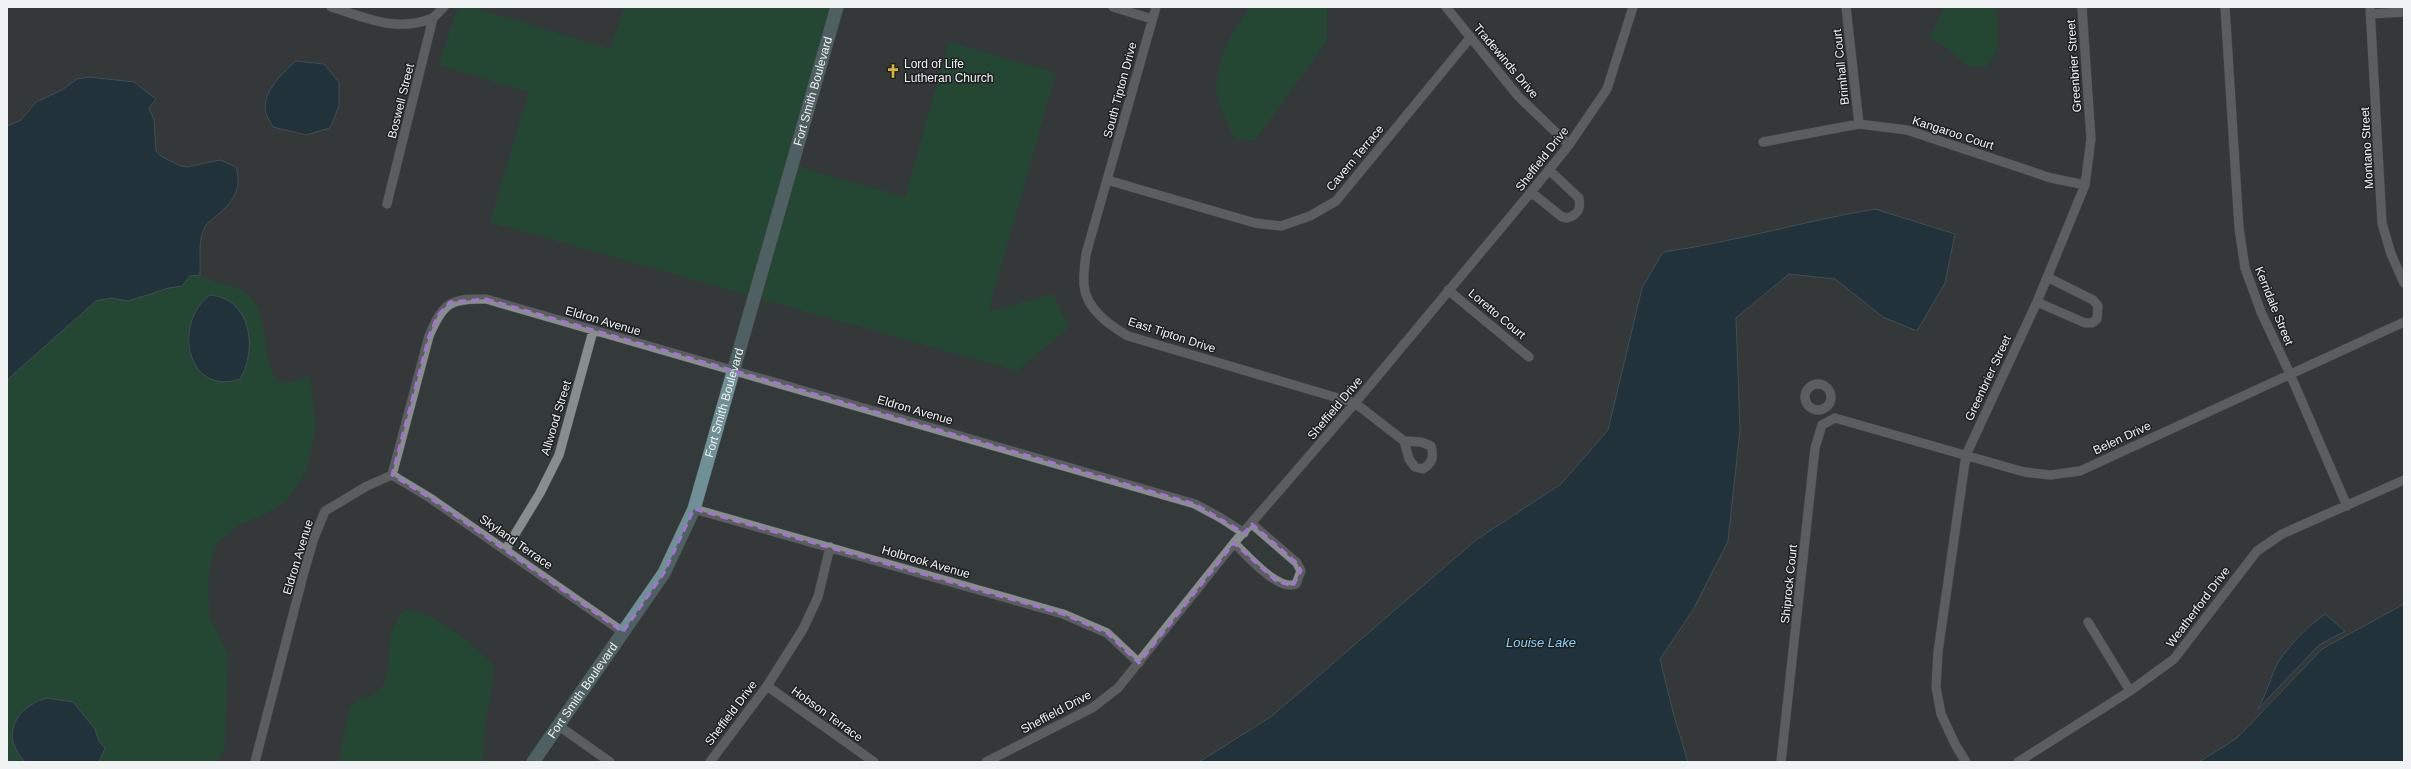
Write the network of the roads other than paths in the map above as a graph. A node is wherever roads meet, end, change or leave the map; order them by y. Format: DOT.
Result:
graph roads {
  1 [pos="331,7"];
  2 [pos="444,7"];
  3 [pos="837,7"];
  4 [pos="1113,7"];
  5 [pos="1156,7"];
  6 [pos="1446,7"];
  7 [pos="1633,7"];
  8 [pos="1846,7"];
  9 [pos="2082,7"];
  10 [pos="2225,7"];
  11 [pos="2370,10"];
  12 [pos="2404,12"];
  13 [pos="433,18"];
  14 [pos="1152,19"];
  15 [pos="1470,38"];
  16 [pos="1859,124"];
  17 [pos="1763,142"];
  18 [pos="1569,145"];
  19 [pos="1548,170"];
  20 [pos="1107,180"];
  21 [pos="2085,185"];
  22 [pos="1531,192"];
  23 [pos="388,204"];
  24 [pos="2047,277"];
  25 [pos="2404,283"];
  26 [pos="1448,290"];
  27 [pos="2037,302"];
  28 [pos="2404,322"];
  29 [pos="593,331"];
  30 [pos="1529,357"];
  31 [pos="735,370"];
  32 [pos="2290,374"];
  33 [pos="1355,403"];
  34 [pos="1823,409"];
  35 [pos="1832,420"];
  36 [pos="1404,441"];
  37 [pos="1966,455"];
  38 [pos="392,475"];
  39 [pos="2404,480"];
  40 [pos="2347,506"];
  41 [pos="694,509"];
  42 [pos="1252,524"];
  43 [pos="1244,533"];
  44 [pos="1234,543"];
  45 [pos="830,547"];
  46 [pos="506,549"];
  47 [pos="2088,622"];
  48 [pos="623,632"];
  49 [pos="1139,663"];
  50 [pos="767,686"];
  51 [pos="2130,691"];
  52 [pos="559,726"];
  53 [pos="255,762"];
  54 [pos="533,762"];
  55 [pos="610,762"];
  56 [pos="710,762"];
  57 [pos="874,762"];
  58 [pos="986,762"];
  59 [pos="1781,762"];
  60 [pos="1966,762"];
  61 [pos="2018,762"];
  1 -- 13 [label="street"];
  2 -- 13 [label="street"];
  3 -- 31 [label="street, Fort Smith Boulevard"];
  4 -- 14 [label="street"];
  5 -- 14 [label="street, South Tipton Drive"];
  6 -- 15 [label="street, Tradewinds Drive"];
  7 -- 18 [label="street, Sheffield Drive"];
  8 -- 16 [label="street, Brimhall Court"];
  9 -- 21 [label="street, Greenbrier Street"];
  10 -- 32 [label="street, Kerridale Street"];
  11 -- 12 [label="street"];
  11 -- 25 [label="street, Montano Street"];
  13 -- 23 [label="street, Boswell Street"];
  14 -- 20 [label="street, South Tipton Drive"];
  15 -- 18 [label="street, Tradewinds Drive"];
  15 -- 20 [label="street, Cavern Terrace"];
  16 -- 17 [label="street, Kangaroo Court"];
  16 -- 21 [label="street, Kangaroo Court"];
  18 -- 19 [label="street, Sheffield Drive"];
  19 -- 22 [label="street, Sheffield Drive"];
  19 -- 22 [label="street"];
  20 -- 33 [label="street, East Tipton Drive"];
  21 -- 24 [label="street, Greenbrier Street"];
  22 -- 26 [label="street, Sheffield Drive"];
  24 -- 27 [label="street, Greenbrier Street"];
  24 -- 27 [label="street"];
  26 -- 30 [label="street, Loretto Court"];
  26 -- 33 [label="street, Sheffield Drive"];
  27 -- 37 [label="street, Greenbrier Street"];
  28 -- 32 [label="street, Belen Drive"];
  29 -- 31 [label="street, Eldron Avenue"];
  29 -- 38 [label="street, Eldron Avenue"];
  29 -- 46 [label="street, Allwood Street"];
  31 -- 41 [label="street, Fort Smith Boulevard"];
  31 -- 43 [label="street, Eldron Avenue"];
  32 -- 37 [label="street, Belen Drive"];
  32 -- 40 [label="street, Kerridale Street"];
  33 -- 36 [label="street"];
  33 -- 42 [label="street, Sheffield Drive"];
  34 -- 35 [label="street"];
  35 -- 37 [label="street, Belen Drive"];
  35 -- 59 [label="street, Shiprock Court"];
  37 -- 60 [label="street, Greenbrier Street"];
  38 -- 46 [label="street, Skyland Terrace"];
  38 -- 53 [label="street, Eldron Avenue"];
  39 -- 40 [label="street, Weatherford Drive"];
  40 -- 51 [label="street, Weatherford Drive"];
  41 -- 45 [label="street, Holbrook Avenue"];
  41 -- 48 [label="street, Fort Smith Boulevard"];
  42 -- 43 [label="street, Sheffield Drive"];
  42 -- 44 [label="street"];
  43 -- 44 [label="street, Sheffield Drive"];
  44 -- 49 [label="street, Sheffield Drive"];
  45 -- 49 [label="street, Holbrook Avenue"];
  45 -- 50 [label="street, Sheffield Drive"];
  46 -- 48 [label="street, Skyland Terrace"];
  47 -- 51 [label="street"];
  48 -- 52 [label="street, Fort Smith Boulevard"];
  49 -- 58 [label="street, Sheffield Drive"];
  50 -- 56 [label="street, Sheffield Drive"];
  50 -- 57 [label="street, Hobson Terrace"];
  51 -- 61 [label="street, Weatherford Drive"];
  52 -- 54 [label="street, Fort Smith Boulevard"];
  52 -- 55 [label="street"];
}
